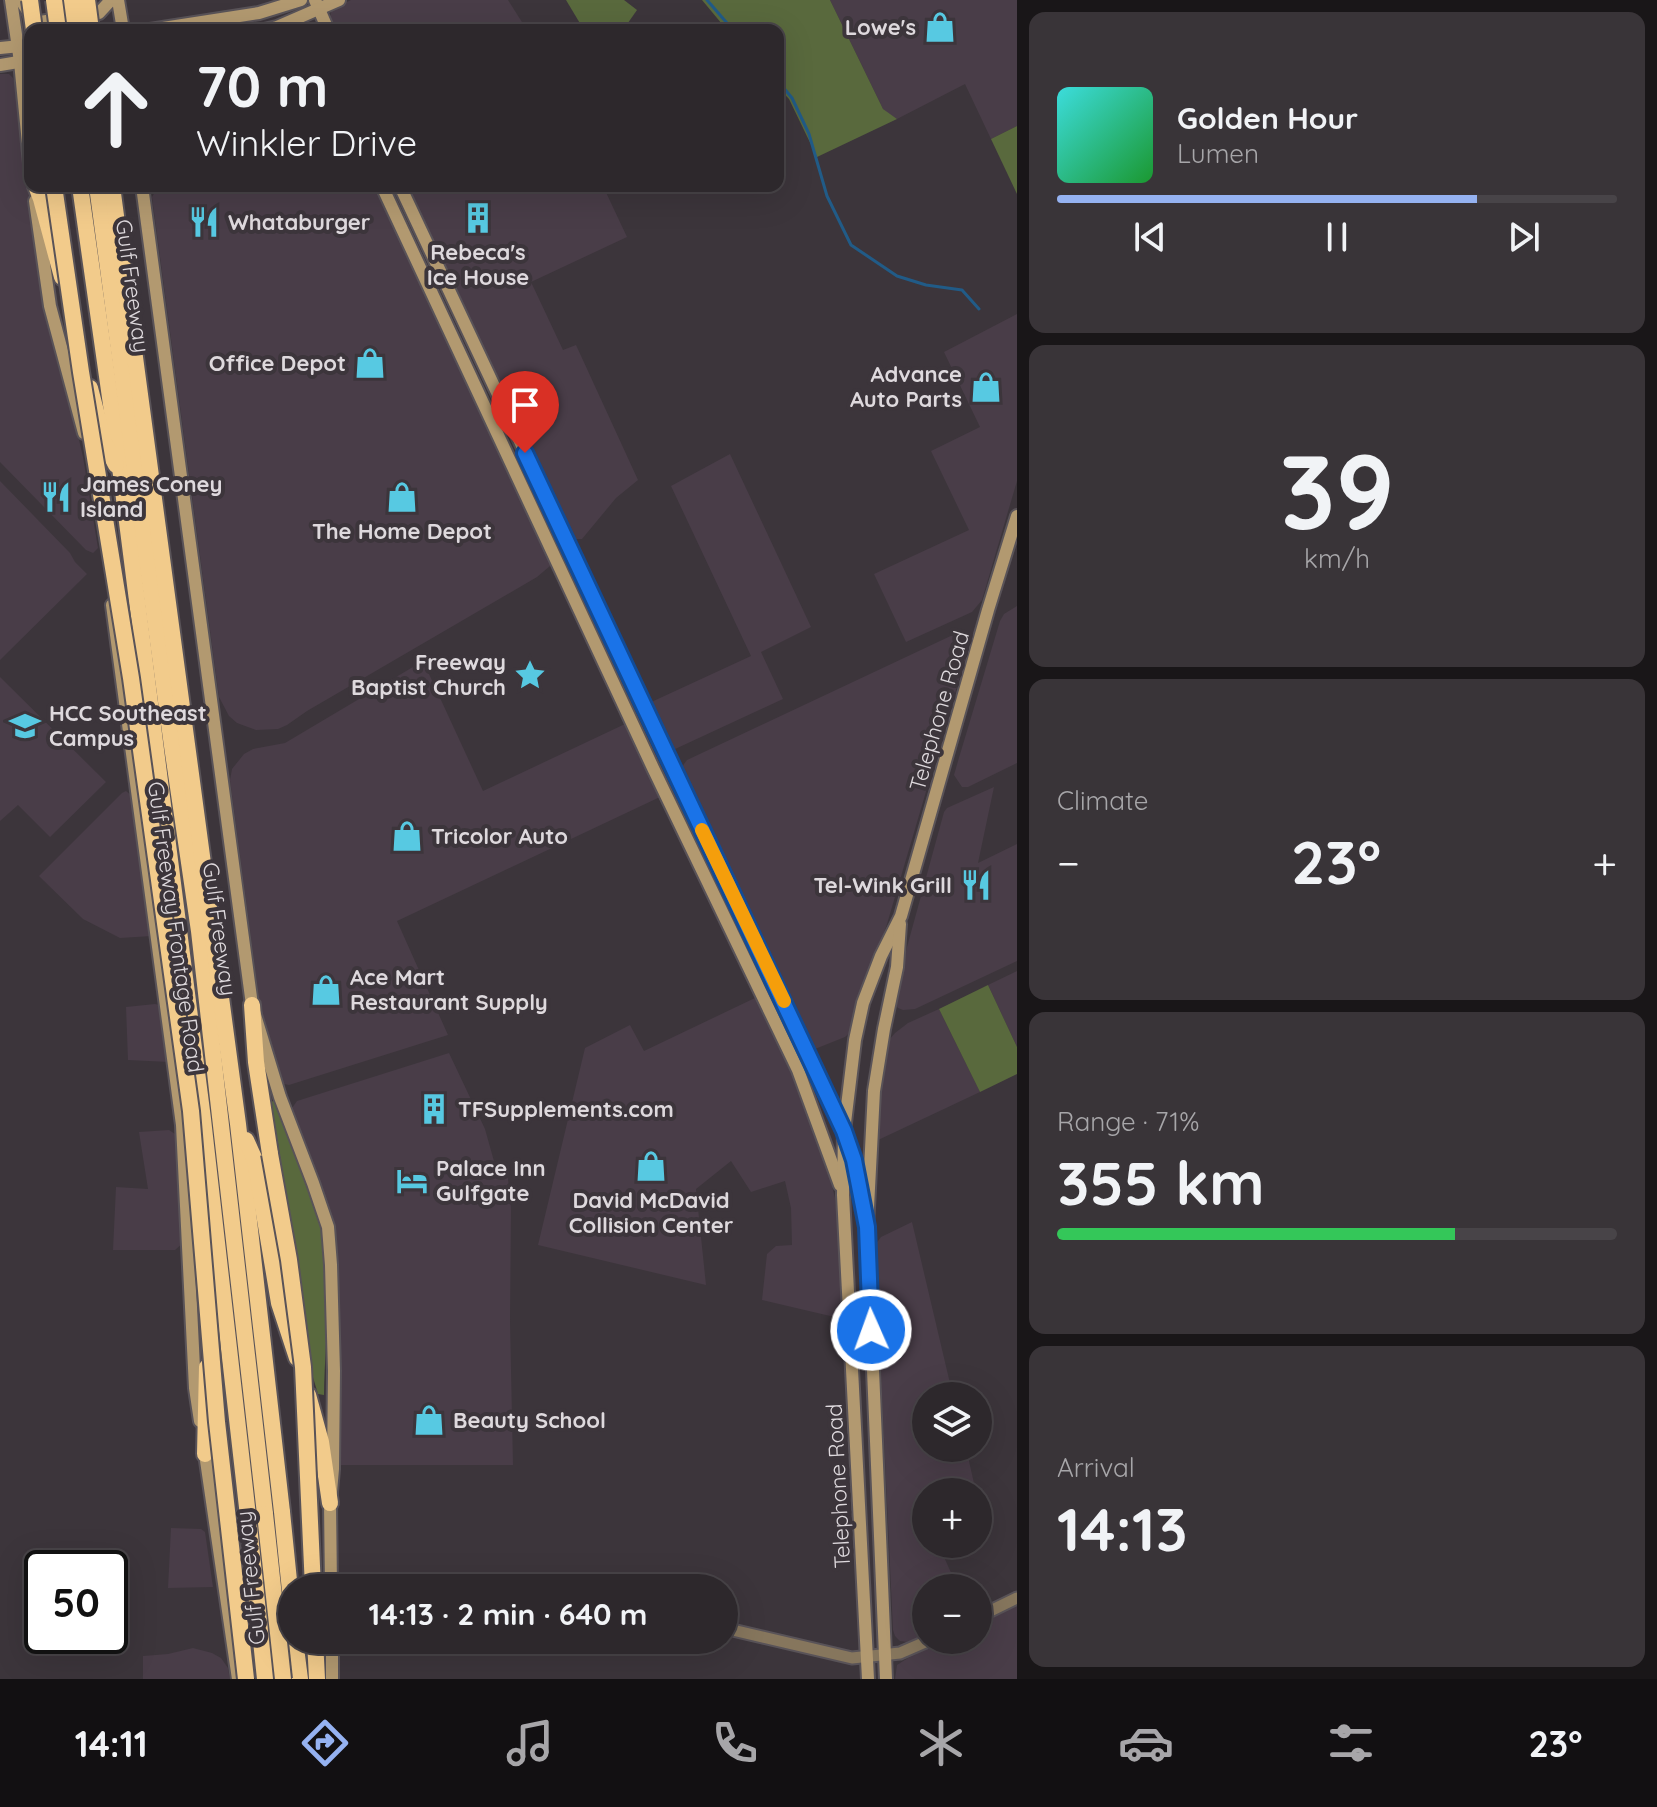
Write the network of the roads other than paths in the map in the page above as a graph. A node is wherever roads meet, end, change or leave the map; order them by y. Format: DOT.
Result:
graph roads {
  1 [pos="11,0"];
  2 [pos="21,0"];
  3 [pos="30,0"];
  4 [pos="54,0"];
  5 [pos="72,0"];
  6 [pos="87,0"];
  7 [pos="98,0"];
  8 [pos="111,0"];
  9 [pos="118,0"];
  10 [pos="339,0"];
  11 [pos="298,1"];
  12 [pos="317,5"];
  13 [pos="306,21"];
  14 [pos="33,24"];
  15 [pos="57,24"];
  16 [pos="75,24"];
  17 [pos="92,24"];
  18 [pos="94,24"];
  19 [pos="122,24"];
  20 [pos="188,24"];
  21 [pos="292,24"];
  22 [pos="325,24"];
  23 [pos="23,45"];
  24 [pos="0,48"];
  25 [pos="24,61"];
  26 [pos="0,65"];
  27 [pos="36,192"];
  28 [pos="37,192"];
  29 [pos="55,192"];
  30 [pos="81,192"];
  31 [pos="98,192"];
  32 [pos="113,192"];
  33 [pos="143,192"];
  34 [pos="387,192"];
  35 [pos="393,192"];
  36 [pos="403,192"];
  37 [pos="412,213"];
  38 [pos="445,282"];
  39 [pos="430,288"];
  40 [pos="500,399"];
  41 [pos="485,405"];
  42 [pos="121,475"];
  43 [pos="1017,516"];
  44 [pos="720,869"];
  45 [pos="704,875"];
  46 [pos="901,916"];
  47 [pos="766,964"];
  48 [pos="750,971"];
  49 [pos="252,1005"];
  50 [pos="812,1061"];
  51 [pos="798,1070"];
  52 [pos="238,1124"];
  53 [pos="844,1131"];
  54 [pos="843,1195"];
  55 [pos="867,1227"];
  56 [pos="218,1251"];
  57 [pos="205,1454"];
  58 [pos="330,1503"];
  59 [pos="265,1514"];
  60 [pos="282,1574"];
  61 [pos="312,1574"];
  62 [pos="331,1574"];
  63 [pos="1017,1598"];
  64 [pos="278,1606"];
  65 [pos="992,1610"];
  66 [pos="229,1620"];
  67 [pos="738,1631"];
  68 [pos="912,1648"];
  69 [pos="297,1654"];
  70 [pos="316,1654"];
  71 [pos="332,1654"];
  72 [pos="884,1655"];
  73 [pos="867,1656"];
  74 [pos="238,1679"];
  75 [pos="246,1679"];
  76 [pos="265,1679"];
  77 [pos="283,1679"];
  78 [pos="300,1679"];
  79 [pos="317,1679"];
  80 [pos="332,1679"];
  81 [pos="868,1679"];
  82 [pos="886,1679"];
  1 -- 23 [label="main road"];
  2 -- 8 [label="main road"];
  3 -- 14 [label="highway, bridge"];
  4 -- 15 [label="highway, bridge"];
  5 -- 16 [label="highway, bridge"];
  6 -- 17 [label="highway, bridge"];
  7 -- 18 [label="highway"];
  9 -- 19 [label="main road"];
  10 -- 12 [label="main road"];
  11 -- 13 [label="main road"];
  11 -- 20 [label="main road"];
  12 -- 13 [label="main road"];
  12 -- 22 [label="main road"];
  13 -- 21 [label="main road"];
  23 -- 24 [label="main road"];
  25 -- 26 [label="main road"];
  27 -- 57 [label="main road, Gulf Freeway Frontage Road"];
  28 -- 42 [label="highway"];
  29 -- 75 [label="highway, bridge"];
  30 -- 42 [label="highway, Gulf Freeway"];
  31 -- 59 [label="highway, Gulf Freeway"];
  32 -- 52 [label="highway, Gulf Freeway"];
  33 -- 49 [label="main road"];
  34 -- 39 [label="main road"];
  35 -- 37 [label="main road"];
  36 -- 37 [label="main road"];
  37 -- 38 [label="main road"];
  38 -- 39 [label="main road"];
  38 -- 40 [label="main road"];
  39 -- 41 [label="main road"];
  40 -- 41 [label="main road"];
  40 -- 44 [label="main road"];
  41 -- 45 [label="main road"];
  42 -- 56 [label="highway, Gulf Freeway"];
  43 -- 46 [label="main road, Telephone Road"];
  44 -- 45 [label="main road"];
  44 -- 47 [label="main road"];
  45 -- 48 [label="main road"];
  46 -- 53 [label="main road, Telephone Road"];
  46 -- 55 [label="main road, Telephone Road"];
  47 -- 48 [label="main road"];
  47 -- 50 [label="main road"];
  48 -- 51 [label="main road"];
  49 -- 58 [label="main road"];
  49 -- 61 [label="highway, bridge"];
  50 -- 51 [label="main road"];
  50 -- 53 [label="main road"];
  51 -- 54 [label="main road"];
  52 -- 58 [label="highway"];
  52 -- 59 [label="highway, Gulf Freeway"];
  53 -- 54 [label="main road, Telephone Road"];
  53 -- 55 [label="main road"];
  54 -- 73 [label="main road, Telephone Road"];
  55 -- 72 [label="main road, Telephone Road"];
  56 -- 57 [label="highway"];
  56 -- 59 [label="highway, Gulf Freeway"];
  57 -- 66 [label="main road, Gulf Freeway Frontage Road"];
  58 -- 62 [label="main road"];
  59 -- 60 [label="highway, Gulf Freeway, bridge"];
  59 -- 76 [label="highway, Gulf Freeway, bridge"];
  59 -- 77 [label="highway, Gulf Freeway, bridge"];
  63 -- 65 [label="street"];
  64 -- 66 [label="street"];
  66 -- 74 [label="main road, Gulf Freeway Frontage Road"];
  67 -- 73 [label="street"];
  68 -- 72 [label="street"];
  69 -- 78 [label="highway, Gulf Freeway"];
  70 -- 79 [label="highway"];
  71 -- 80 [label="main road"];
  72 -- 73 [label="street"];
  72 -- 82 [label="main road, Telephone Road"];
  73 -- 81 [label="main road, Telephone Road"];
}
